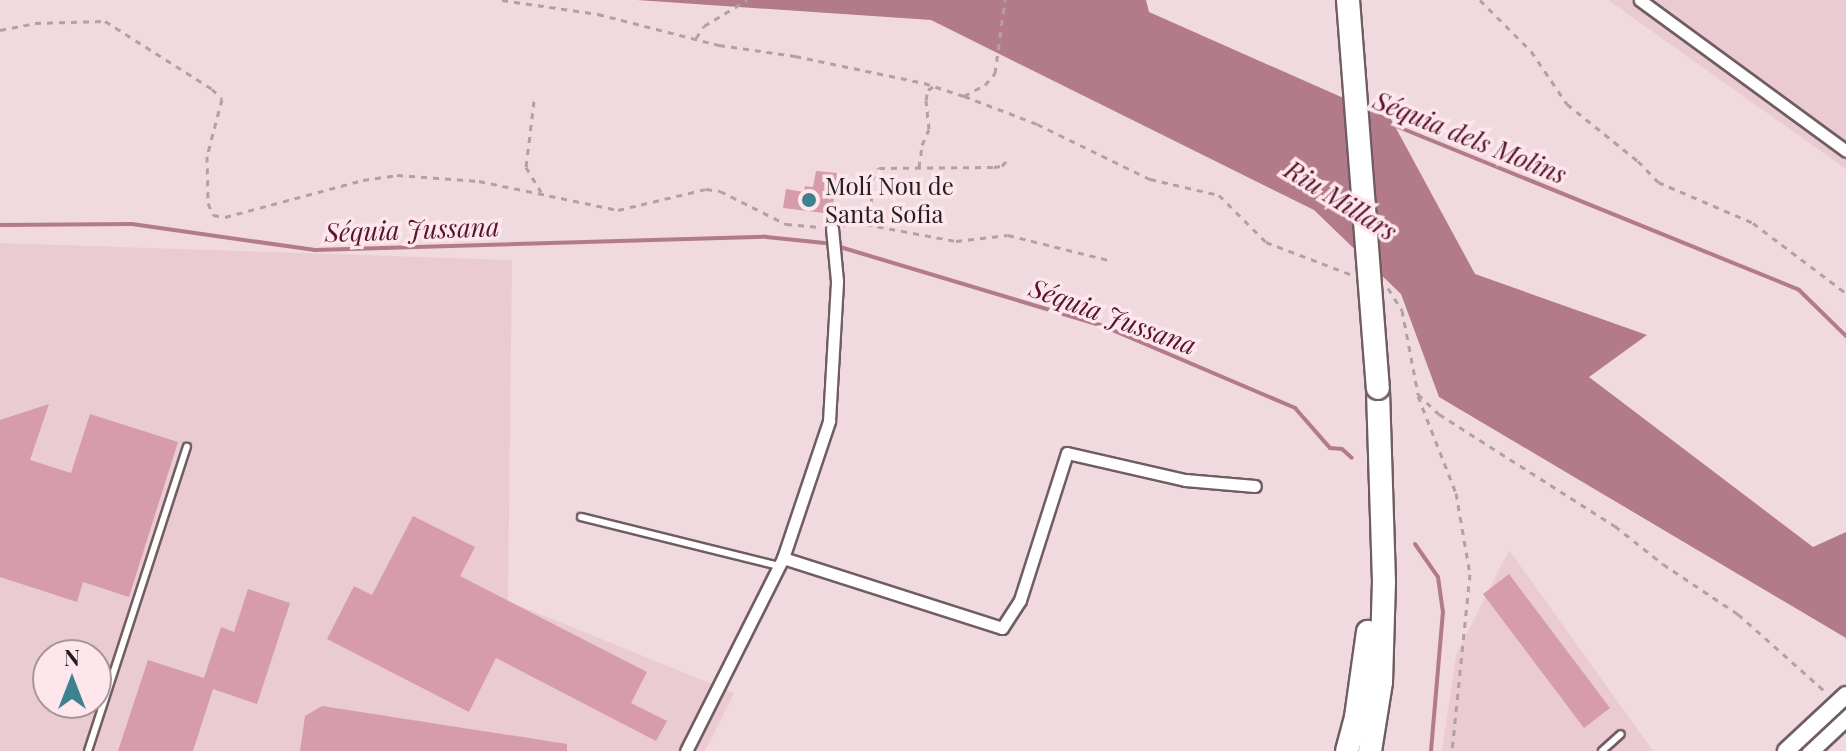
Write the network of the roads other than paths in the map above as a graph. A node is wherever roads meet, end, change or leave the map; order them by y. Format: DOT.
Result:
graph roads {
  1 [pos="1348,0"];
  2 [pos="1640,0"];
  3 [pos="1846,151"];
  4 [pos="832,228"];
  5 [pos="187,447"];
  6 [pos="1255,486"];
  7 [pos="581,517"];
  8 [pos="781,562"];
  9 [pos="1384,582"];
  10 [pos="1381,682"];
  11 [pos="1840,697"];
  12 [pos="1846,718"];
  13 [pos="1621,734"];
  14 [pos="88,751"];
  15 [pos="686,751"];
  16 [pos="1347,751"];
  17 [pos="1370,751"];
  18 [pos="1384,751"];
  19 [pos="1602,751"];
  20 [pos="1786,751"];
  21 [pos="1811,751"];
  1 -- 9 [label="highway, bridge"];
  2 -- 3 [label="street"];
  4 -- 8 [label="street"];
  5 -- 14 [label="lane"];
  6 -- 8 [label="street"];
  7 -- 8 [label="lane"];
  8 -- 15 [label="street"];
  9 -- 10 [label="highway"];
  9 -- 16 [label="highway"];
  10 -- 17 [label="highway"];
  10 -- 18 [label="highway"];
  11 -- 20 [label="main road, bridge"];
  12 -- 21 [label="main road"];
  13 -- 19 [label="lane"];
}
